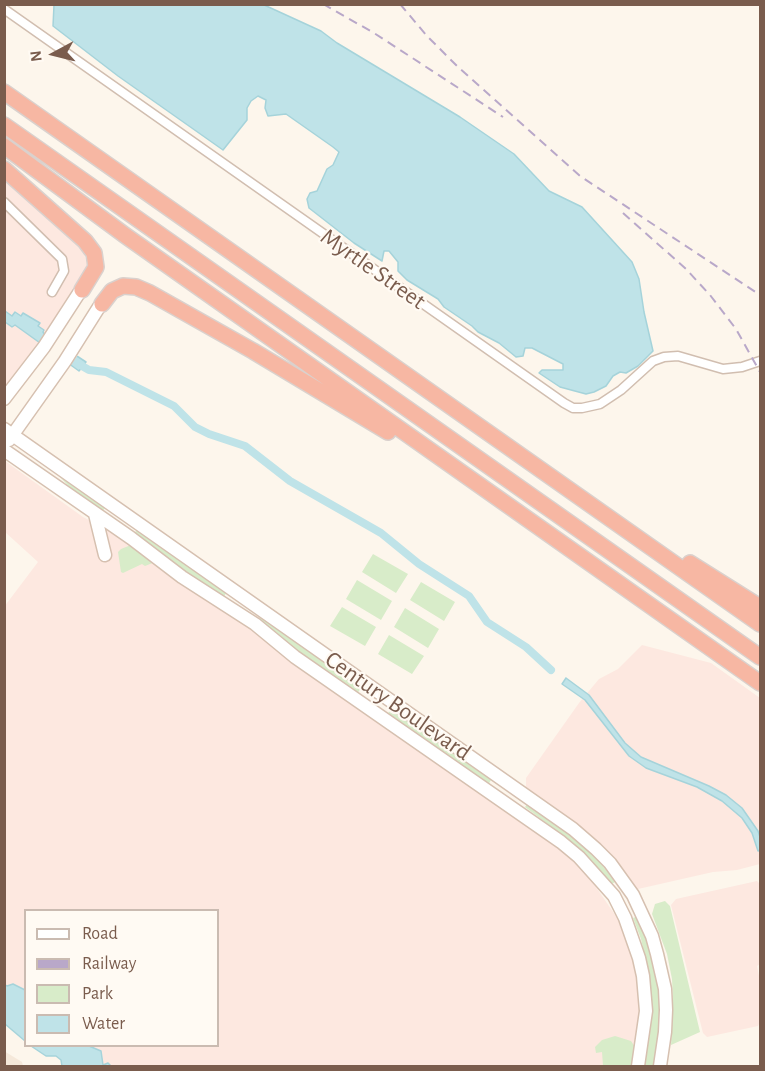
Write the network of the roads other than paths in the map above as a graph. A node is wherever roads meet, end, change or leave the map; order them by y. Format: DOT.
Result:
graph roads {
  1 [pos="4,9"];
  2 [pos="4,92"];
  3 [pos="4,125"];
  4 [pos="4,146"];
  5 [pos="4,169"];
  6 [pos="4,202"];
  7 [pos="81,291"];
  8 [pos="52,292"];
  9 [pos="100,305"];
  10 [pos="760,361"];
  11 [pos="4,399"];
  12 [pos="9,432"];
  13 [pos="4,448"];
  14 [pos="585,500"];
  15 [pos="518,513"];
  16 [pos="95,514"];
  17 [pos="105,555"];
  18 [pos="760,607"];
  19 [pos="760,624"];
  20 [pos="760,657"];
  21 [pos="760,683"];
  22 [pos="638,1066"];
  23 [pos="660,1066"];
  1 -- 10 [label="street, Myrtle Street"];
  2 -- 14 [label="highway"];
  3 -- 20 [label="highway"];
  4 -- 15 [label="highway"];
  5 -- 7 [label="highway"];
  6 -- 8 [label="street"];
  7 -- 11 [label="main road"];
  9 -- 12 [label="main road"];
  9 -- 15 [label="highway"];
  12 -- 13 [label="main road"];
  12 -- 23 [label="main road, Century Boulevard"];
  13 -- 16 [label="main road, Century Boulevard"];
  14 -- 18 [label="highway"];
  14 -- 19 [label="highway"];
  15 -- 21 [label="highway"];
  16 -- 17 [label="main road"];
  16 -- 22 [label="main road, Century Boulevard"];
}
